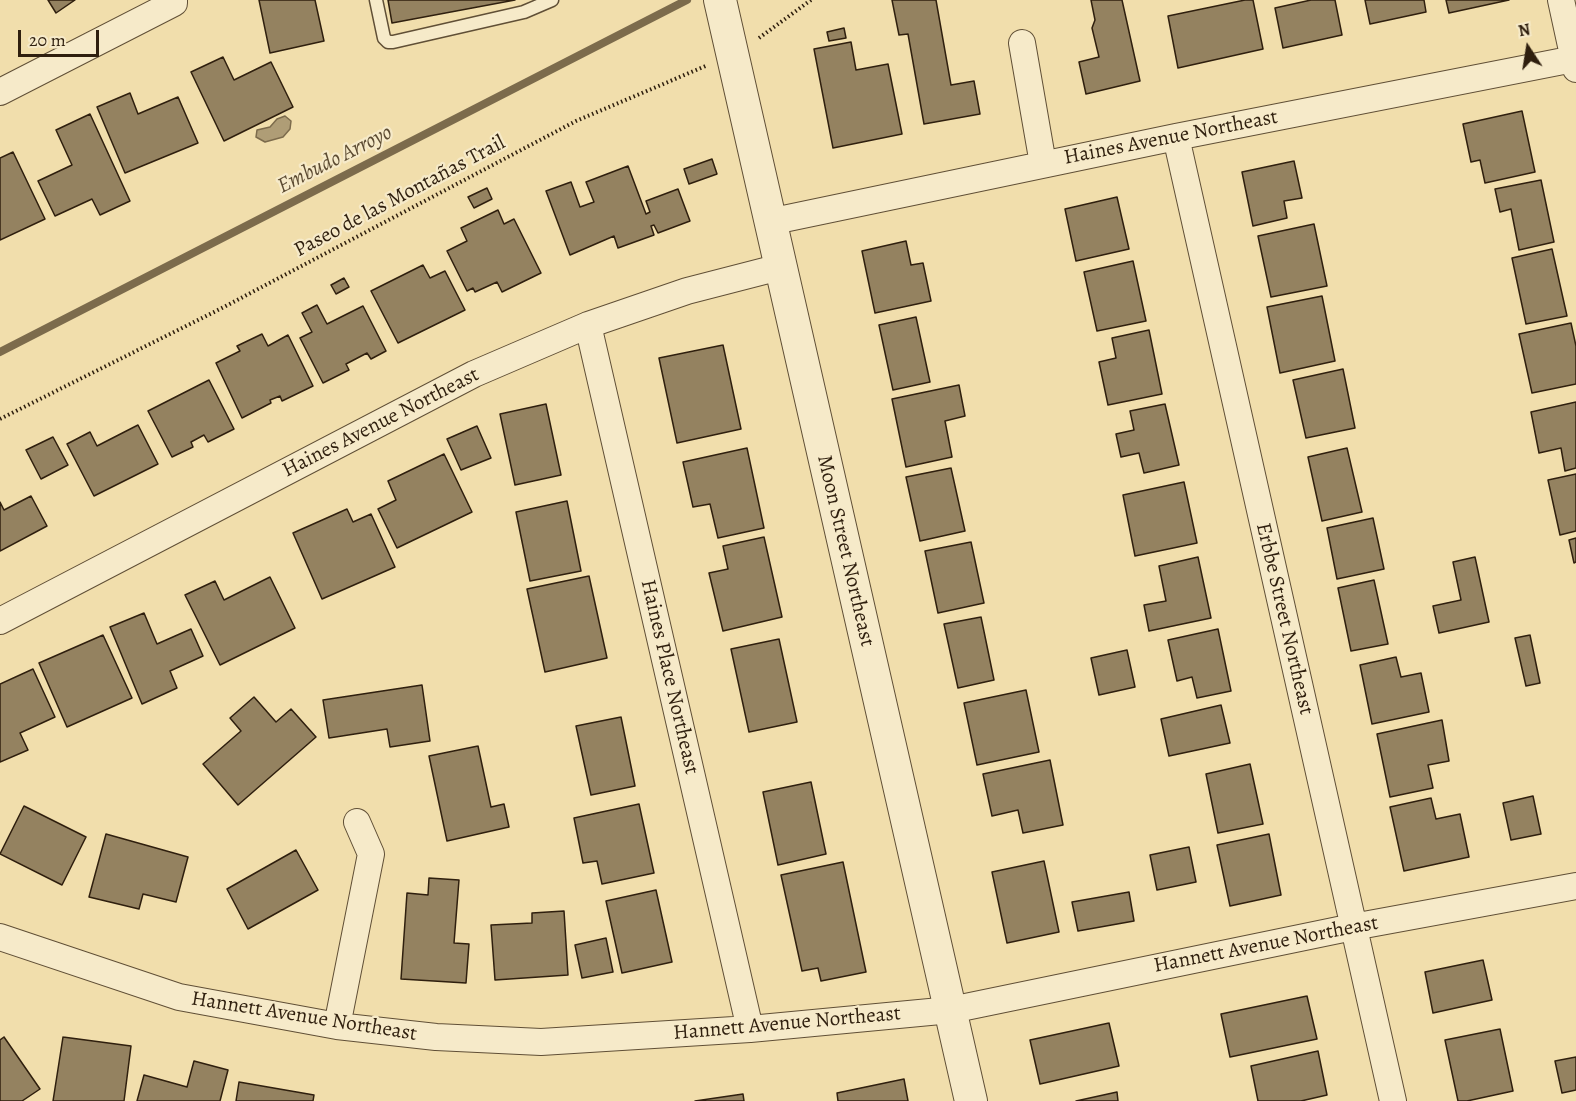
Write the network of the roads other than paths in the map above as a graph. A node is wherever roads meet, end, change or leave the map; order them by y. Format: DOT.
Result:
graph roads {
  1 [pos="174,0"];
  2 [pos="376,0"];
  3 [pos="552,0"];
  4 [pos="720,0"];
  5 [pos="1561,0"];
  6 [pos="1022,43"];
  7 [pos="1575,64"];
  8 [pos="0,92"];
  9 [pos="1176,137"];
  10 [pos="1043,164"];
  11 [pos="769,222"];
  12 [pos="780,267"];
  13 [pos="588,325"];
  14 [pos="0,621"];
  15 [pos="357,822"];
  16 [pos="1576,886"];
  17 [pos="1353,927"];
  18 [pos="0,937"];
  19 [pos="951,1010"];
  20 [pos="337,1026"];
  21 [pos="750,1029"];
  22 [pos="971,1101"];
  23 [pos="1393,1101"];
  1 -- 8 [label="street"];
  2 -- 3 [label="lane"];
  4 -- 11 [label="street, Moon Street Northeast"];
  5 -- 7 [label="street"];
  6 -- 10 [label="street"];
  7 -- 9 [label="street, Haines Avenue Northeast"];
  9 -- 10 [label="street, Haines Avenue Northeast"];
  9 -- 17 [label="street, Erbbe Street Northeast"];
  10 -- 11 [label="street, Haines Avenue Northeast"];
  11 -- 12 [label="street, Moon Street Northeast"];
  12 -- 13 [label="street, Haines Avenue Northeast"];
  12 -- 19 [label="street, Moon Street Northeast"];
  13 -- 14 [label="street, Haines Avenue Northeast"];
  13 -- 21 [label="street, Haines Place Northeast"];
  15 -- 20 [label="street"];
  16 -- 17 [label="street, Hannett Avenue Northeast"];
  17 -- 19 [label="street, Hannett Avenue Northeast"];
  17 -- 23 [label="street, Erbbe Street Northeast"];
  18 -- 20 [label="street, Hannett Avenue Northeast"];
  19 -- 21 [label="street, Hannett Avenue Northeast"];
  19 -- 22 [label="street, Moon Street Northeast"];
  20 -- 21 [label="street, Hannett Avenue Northeast"];
}
